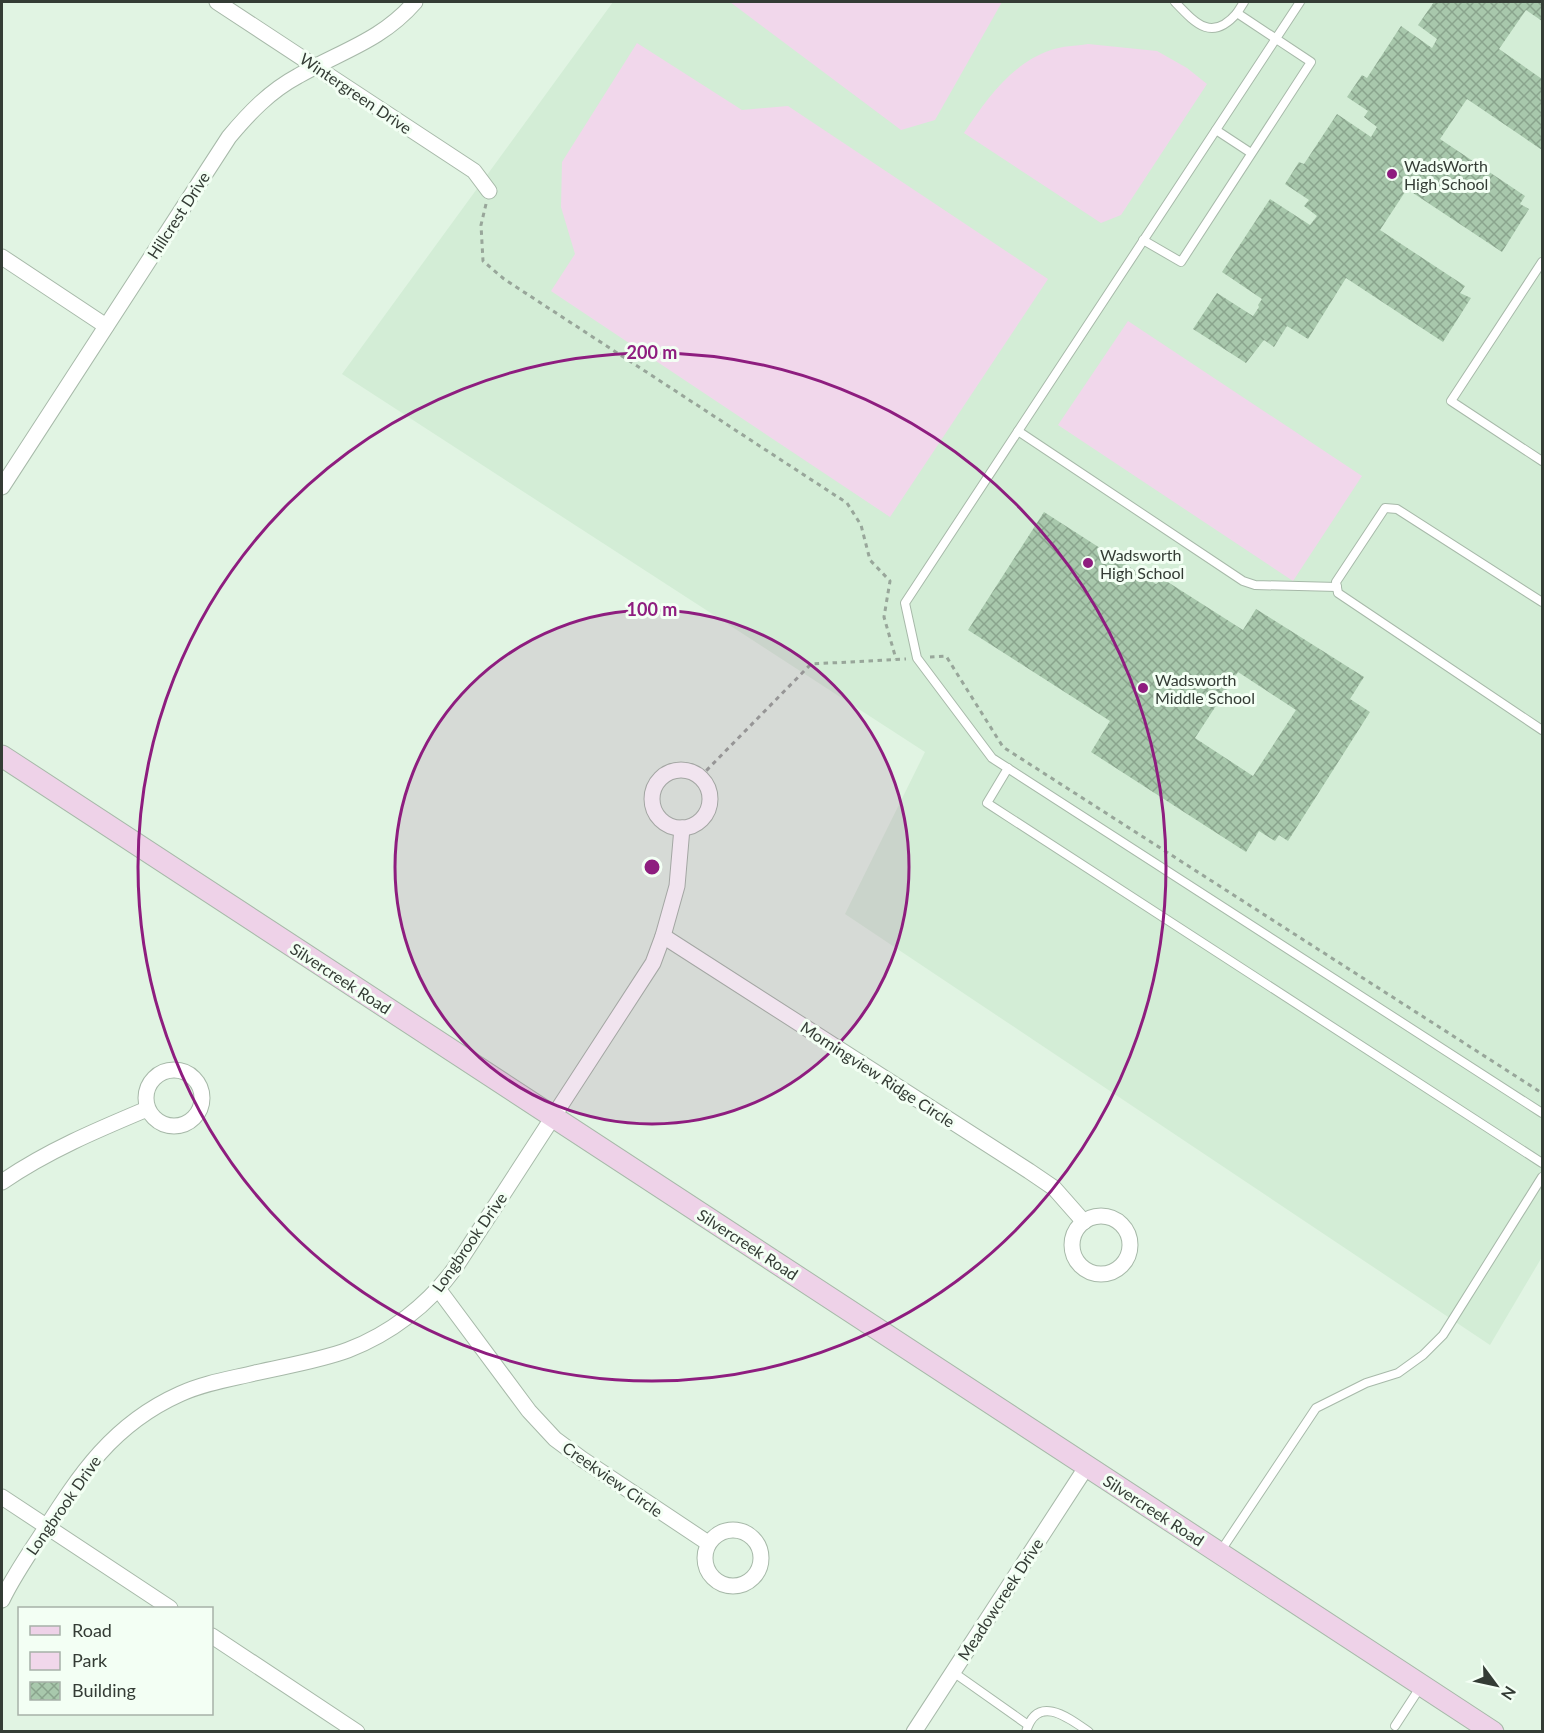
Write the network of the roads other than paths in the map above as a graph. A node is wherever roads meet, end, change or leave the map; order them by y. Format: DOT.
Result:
graph roads {
  1 [pos="217,2"];
  2 [pos="415,2"];
  3 [pos="1175,2"];
  4 [pos="1244,2"];
  5 [pos="1300,2"];
  6 [pos="1237,13"];
  7 [pos="1276,39"];
  8 [pos="316,66"];
  9 [pos="1216,130"];
  10 [pos="1251,153"];
  11 [pos="489,191"];
  12 [pos="1143,240"];
  13 [pos="2,257"];
  14 [pos="1542,262"];
  15 [pos="106,326"];
  16 [pos="1018,431"];
  17 [pos="1542,461"];
  18 [pos="2,487"];
  19 [pos="1337,587"];
  20 [pos="1542,602"];
  21 [pos="1542,730"];
  22 [pos="2,756"];
  23 [pos="1008,768"];
  24 [pos="682,828"];
  25 [pos="663,936"];
  26 [pos="147,1109"];
  27 [pos="1542,1113"];
  28 [pos="553,1116"];
  29 [pos="1542,1163"];
  30 [pos="1542,1177"];
  31 [pos="2,1182"];
  32 [pos="1084,1222"];
  33 [pos="439,1290"];
  34 [pos="1087,1466"];
  35 [pos="2,1497"];
  36 [pos="46,1527"];
  37 [pos="708,1543"];
  38 [pos="1219,1552"];
  39 [pos="2,1600"];
  40 [pos="168,1607"];
  41 [pos="213,1637"];
  42 [pos="953,1672"];
  43 [pos="1422,1685"];
  44 [pos="1395,1726"];
  45 [pos="1027,1728"];
  46 [pos="357,1731"];
  47 [pos="914,1731"];
  48 [pos="1089,1731"];
  49 [pos="1493,1731"];
  1 -- 8 [label="street, Wintergreen Drive"];
  2 -- 8 [label="street, Hillcrest Drive"];
  3 -- 6 [label="lane"];
  4 -- 6 [label="lane"];
  5 -- 7 [label="lane"];
  6 -- 7 [label="lane"];
  7 -- 9 [label="lane"];
  7 -- 10 [label="lane"];
  8 -- 11 [label="street, Wintergreen Drive"];
  8 -- 15 [label="street, Hillcrest Drive"];
  9 -- 10 [label="lane"];
  9 -- 12 [label="lane"];
  10 -- 12 [label="lane"];
  12 -- 16 [label="lane"];
  13 -- 15 [label="street"];
  14 -- 17 [label="lane"];
  15 -- 18 [label="street, Hillcrest Drive"];
  16 -- 19 [label="lane"];
  16 -- 23 [label="lane"];
  19 -- 20 [label="lane"];
  19 -- 21 [label="lane"];
  22 -- 28 [label="street, Silvercreek Road"];
  23 -- 27 [label="lane"];
  23 -- 29 [label="lane"];
  24 -- 25 [label="street, Longbrook Drive"];
  25 -- 28 [label="street, Longbrook Drive"];
  25 -- 32 [label="street, Morningview Ridge Circle"];
  26 -- 31 [label="street"];
  28 -- 33 [label="street, Longbrook Drive"];
  28 -- 34 [label="street, Silvercreek Road"];
  30 -- 38 [label="lane"];
  33 -- 36 [label="street, Longbrook Drive"];
  33 -- 37 [label="street, Creekview Circle"];
  34 -- 38 [label="street, Silvercreek Road"];
  34 -- 42 [label="street, Meadowcreek Drive"];
  35 -- 36 [label="street"];
  36 -- 39 [label="street, Longbrook Drive"];
  36 -- 40 [label="street"];
  38 -- 43 [label="street, Silvercreek Road"];
  41 -- 46 [label="street"];
  42 -- 45 [label="lane"];
  42 -- 47 [label="street, Meadowcreek Drive"];
  43 -- 44 [label="lane"];
  43 -- 49 [label="street, Silvercreek Road"];
  45 -- 48 [label="lane"];
}
